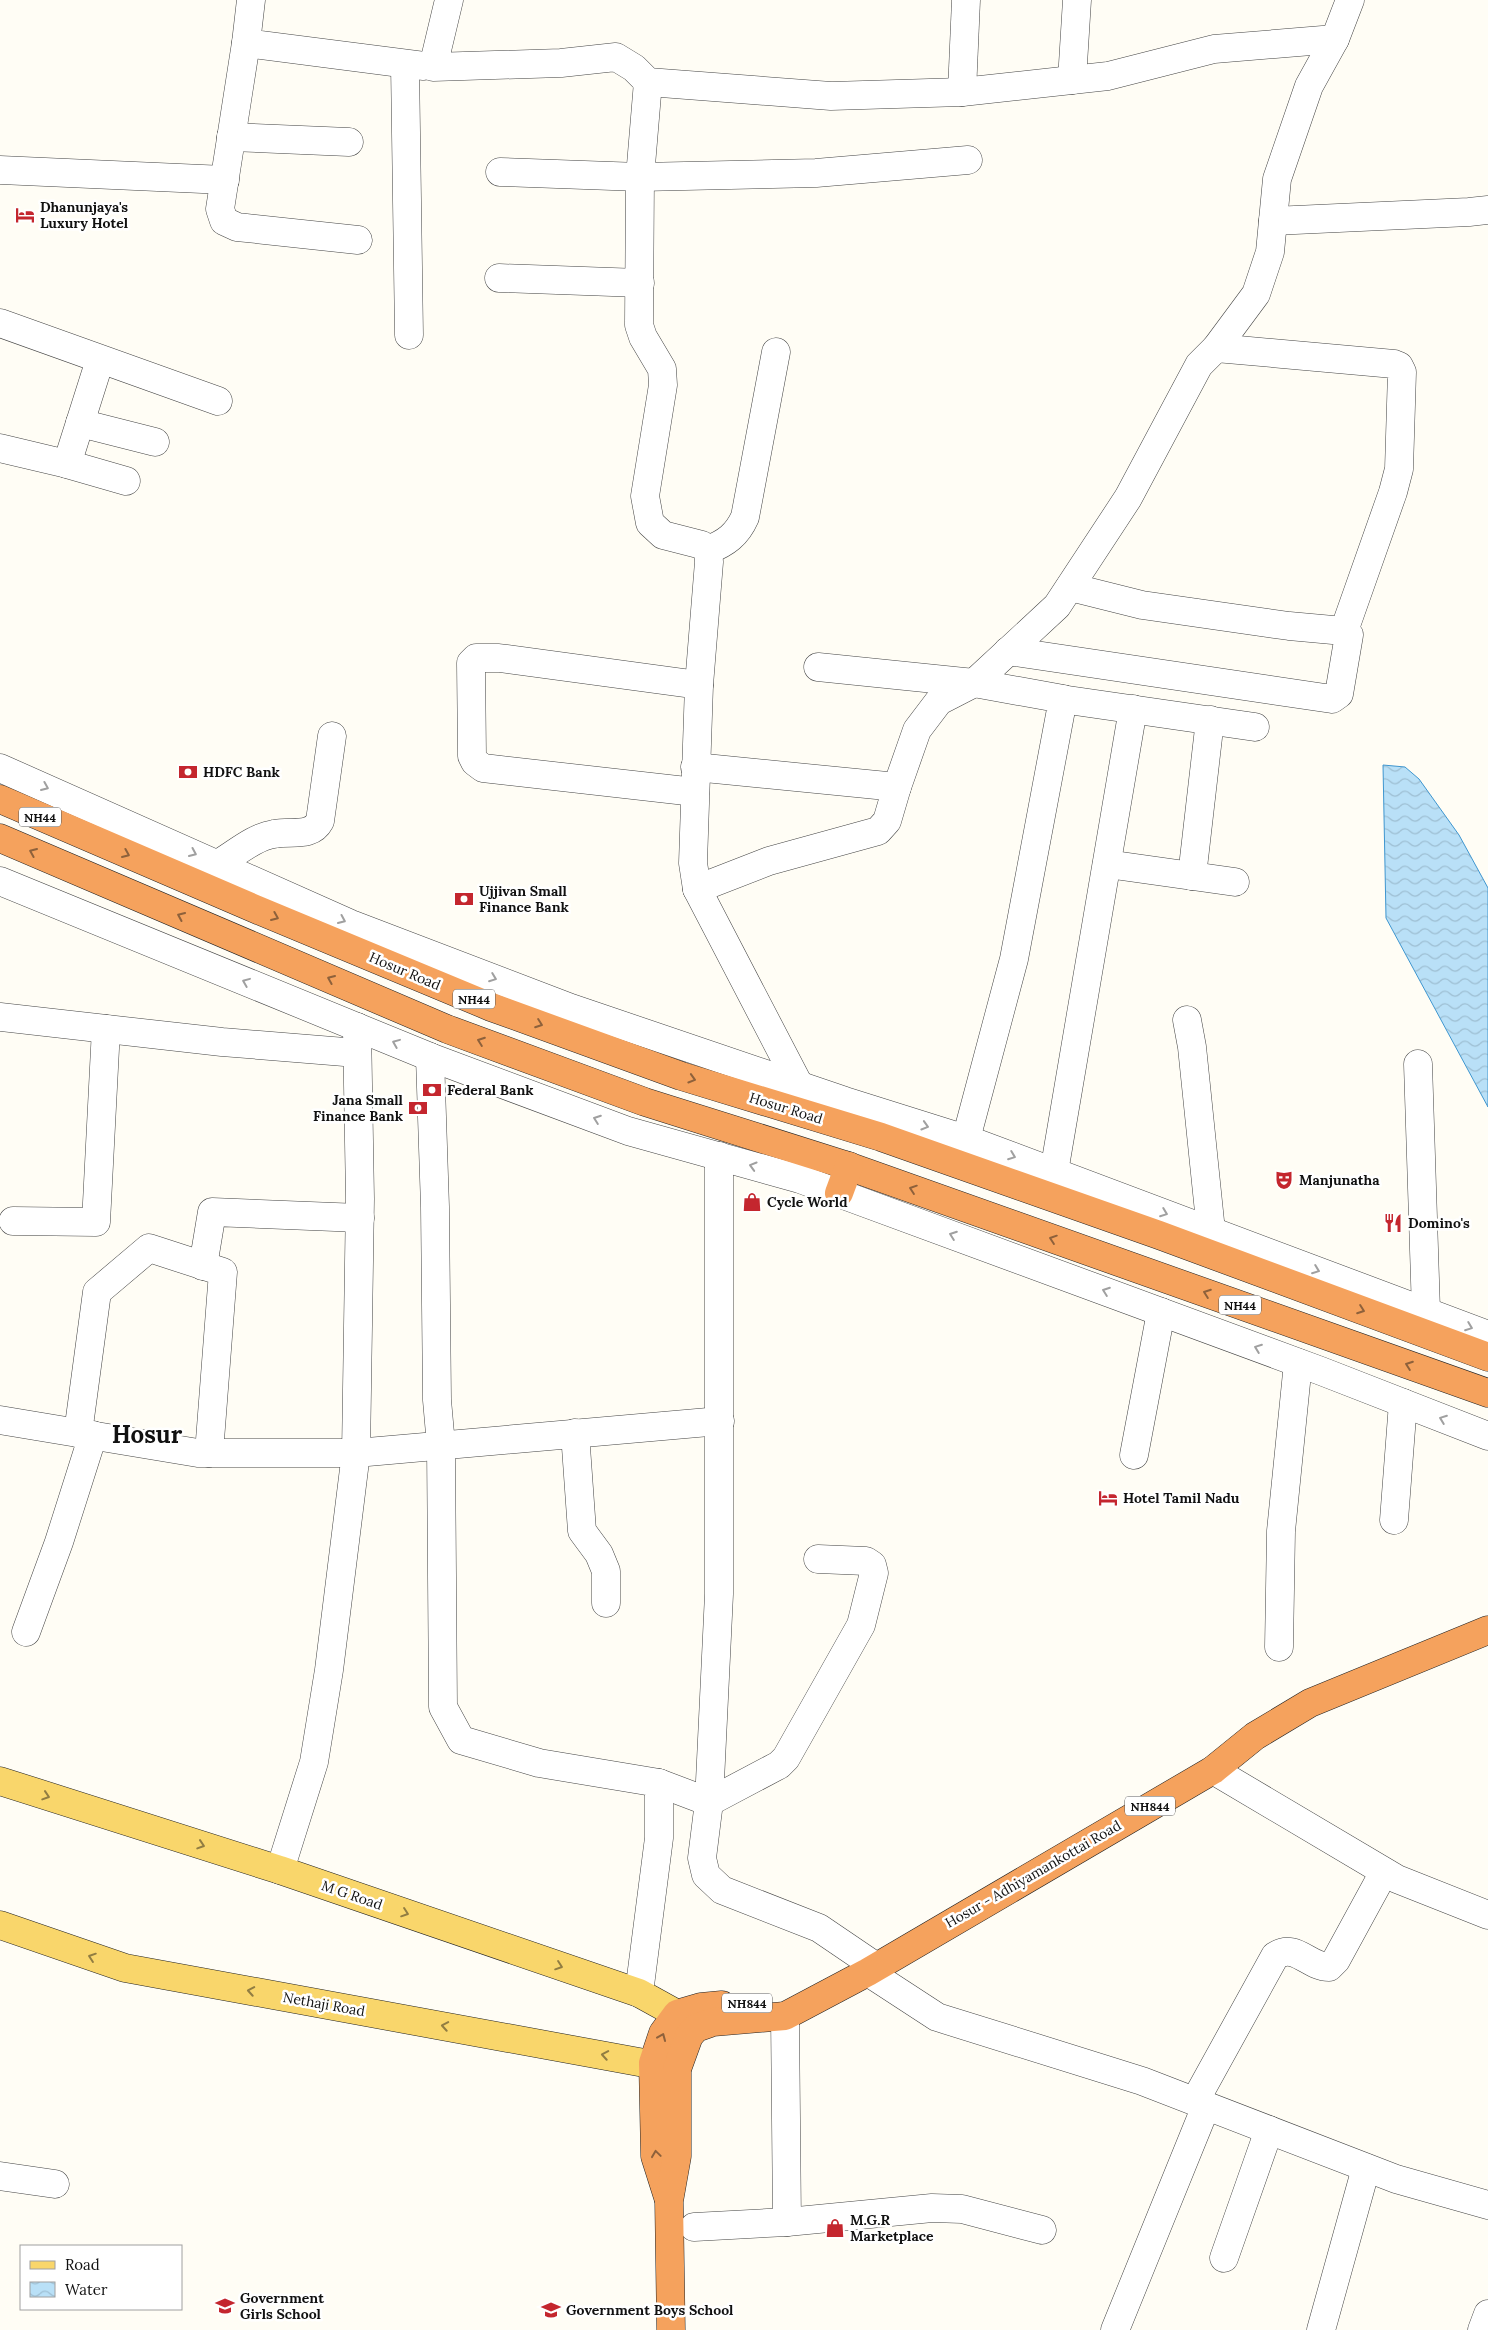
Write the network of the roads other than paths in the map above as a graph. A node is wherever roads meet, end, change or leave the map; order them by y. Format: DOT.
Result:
graph roads {
  1 [pos="252,0"];
  2 [pos="449,0"];
  3 [pos="966,0"];
  4 [pos="1077,0"];
  5 [pos="1350,0"];
  6 [pos="1335,39"];
  7 [pos="246,43"];
  8 [pos="406,65"];
  9 [pos="432,67"];
  10 [pos="1072,80"];
  11 [pos="648,82"];
  12 [pos="962,92"];
  13 [pos="231,137"];
  14 [pos="349,142"];
  15 [pos="968,160"];
  16 [pos="0,170"];
  17 [pos="500,172"];
  18 [pos="640,177"];
  19 [pos="225,180"];
  20 [pos="1488,210"];
  21 [pos="1273,221"];
  22 [pos="358,240"];
  23 [pos="499,278"];
  24 [pos="640,283"];
  25 [pos="0,324"];
  26 [pos="409,335"];
  27 [pos="1216,348"];
  28 [pos="776,352"];
  29 [pos="100,360"];
  30 [pos="218,401"];
  31 [pos="80,423"];
  32 [pos="155,442"];
  33 [pos="0,448"];
  34 [pos="67,464"];
  35 [pos="126,481"];
  36 [pos="708,550"];
  37 [pos="1070,586"];
  38 [pos="1344,631"];
  39 [pos="1008,651"];
  40 [pos="818,667"];
  41 [pos="974,683"];
  42 [pos="699,685"];
  43 [pos="1061,699"];
  44 [pos="1133,709"];
  45 [pos="1210,720"];
  46 [pos="1255,727"];
  47 [pos="332,736"];
  48 [pos="0,768"];
  49 [pos="695,780"];
  50 [pos="897,787"];
  51 [pos="0,799"];
  52 [pos="0,838"];
  53 [pos="218,864"];
  54 [pos="1107,864"];
  55 [pos="1192,876"];
  56 [pos="0,881"];
  57 [pos="1235,882"];
  58 [pos="697,889"];
  59 [pos="0,1017"];
  60 [pos="1187,1020"];
  61 [pos="106,1029"];
  62 [pos="357,1040"];
  63 [pos="430,1057"];
  64 [pos="1418,1064"];
  65 [pos="798,1083"];
  66 [pos="882,1129"];
  67 [pos="966,1139"];
  68 [pos="719,1156"];
  69 [pos="845,1165"];
  70 [pos="1054,1172"];
  71 [pos="839,1193"];
  72 [pos="360,1218"];
  73 [pos="13,1221"];
  74 [pos="1211,1231"];
  75 [pos="203,1266"];
  76 [pos="1426,1311"];
  77 [pos="1161,1312"];
  78 [pos="1488,1335"];
  79 [pos="1488,1357"];
  80 [pos="1298,1363"];
  81 [pos="1488,1393"];
  82 [pos="1403,1403"];
  83 [pos="0,1420"];
  84 [pos="720,1421"];
  85 [pos="575,1433"];
  86 [pos="86,1434"];
  87 [pos="1488,1436"];
  88 [pos="441,1445"];
  89 [pos="209,1453"];
  90 [pos="356,1453"];
  91 [pos="1134,1455"];
  92 [pos="1394,1520"];
  93 [pos="818,1559"];
  94 [pos="606,1603"];
  95 [pos="1488,1630"];
  96 [pos="26,1632"];
  97 [pos="1279,1647"];
  98 [pos="1212,1770"];
  99 [pos="0,1781"];
  100 [pos="659,1783"];
  101 [pos="709,1802"];
  102 [pos="280,1870"];
  103 [pos="1384,1872"];
  104 [pos="1488,1915"];
  105 [pos="0,1925"];
  106 [pos="872,1969"];
  107 [pos="639,1993"];
  108 [pos="818,1998"];
  109 [pos="785,2016"];
  110 [pos="687,2021"];
  111 [pos="665,2066"];
  112 [pos="1200,2104"];
  113 [pos="1269,2130"];
  114 [pos="1366,2168"];
  115 [pos="0,2176"];
  116 [pos="55,2184"];
  117 [pos="1488,2205"];
  118 [pos="787,2222"];
  119 [pos="694,2227"];
  120 [pos="1042,2230"];
  121 [pos="1224,2258"];
  122 [pos="1488,2314"];
  123 [pos="671,2330"];
  124 [pos="1115,2330"];
  125 [pos="1321,2330"];
  126 [pos="1482,2330"];
  1 -- 7 [label="street"];
  2 -- 9 [label="street"];
  3 -- 12 [label="street"];
  4 -- 10 [label="street"];
  5 -- 6 [label="street"];
  6 -- 10 [label="street"];
  6 -- 21 [label="street"];
  7 -- 8 [label="street"];
  7 -- 13 [label="street"];
  8 -- 9 [label="street"];
  8 -- 26 [label="street"];
  9 -- 11 [label="street"];
  10 -- 12 [label="street"];
  11 -- 12 [label="street"];
  11 -- 18 [label="street"];
  13 -- 14 [label="street"];
  13 -- 19 [label="street"];
  15 -- 18 [label="street"];
  16 -- 19 [label="street"];
  17 -- 18 [label="street"];
  18 -- 24 [label="street"];
  19 -- 22 [label="street"];
  20 -- 21 [label="street"];
  21 -- 27 [label="street"];
  23 -- 24 [label="street"];
  24 -- 36 [label="street"];
  25 -- 29 [label="street"];
  27 -- 37 [label="street"];
  27 -- 38 [label="street"];
  28 -- 36 [label="street"];
  29 -- 30 [label="street"];
  29 -- 31 [label="street"];
  31 -- 32 [label="street"];
  31 -- 34 [label="street"];
  33 -- 34 [label="street"];
  34 -- 35 [label="street"];
  36 -- 42 [label="street"];
  37 -- 38 [label="street"];
  37 -- 39 [label="street"];
  38 -- 39 [label="street"];
  39 -- 41 [label="street"];
  40 -- 41 [label="street"];
  41 -- 43 [label="street"];
  41 -- 50 [label="street"];
  42 -- 49 [label="street"];
  42 -- 49 [label="street"];
  43 -- 44 [label="street"];
  43 -- 67 [label="street"];
  44 -- 45 [label="street"];
  44 -- 54 [label="street"];
  45 -- 46 [label="street"];
  45 -- 55 [label="street"];
  47 -- 53 [label="street"];
  48 -- 53 [label="street, one-way"];
  49 -- 50 [label="street"];
  49 -- 58 [label="street"];
  50 -- 58 [label="street"];
  51 -- 66 [label="highway, Hosur Road / NH44, one-way"];
  69 -- 52 [label="highway, NH44, one-way"];
  53 -- 65 [label="street, one-way"];
  54 -- 55 [label="street"];
  54 -- 70 [label="street"];
  55 -- 57 [label="street"];
  62 -- 56 [label="street, one-way"];
  58 -- 65 [label="street"];
  59 -- 61 [label="street"];
  60 -- 74 [label="street"];
  61 -- 62 [label="street"];
  61 -- 73 [label="street"];
  63 -- 62 [label="street, one-way"];
  62 -- 72 [label="street"];
  68 -- 63 [label="street, one-way"];
  63 -- 88 [label="street"];
  64 -- 76 [label="street"];
  65 -- 66 [label="street"];
  66 -- 67 [label="street, one-way"];
  66 -- 79 [label="highway, NH44, one-way"];
  67 -- 70 [label="street, one-way"];
  71 -- 68 [label="street, one-way"];
  68 -- 84 [label="street"];
  69 -- 71 [label="highway"];
  81 -- 69 [label="highway, NH44, one-way"];
  70 -- 74 [label="street, one-way"];
  77 -- 71 [label="street, one-way"];
  72 -- 75 [label="street"];
  72 -- 90 [label="street"];
  74 -- 76 [label="street, one-way"];
  75 -- 86 [label="street"];
  75 -- 89 [label="street"];
  76 -- 78 [label="street, one-way"];
  80 -- 77 [label="street, one-way"];
  77 -- 91 [label="street"];
  80 -- 82 [label="street"];
  80 -- 97 [label="street"];
  87 -- 82 [label="street, one-way"];
  82 -- 92 [label="street"];
  83 -- 86 [label="street"];
  84 -- 85 [label="street"];
  84 -- 101 [label="street"];
  85 -- 88 [label="street"];
  85 -- 94 [label="street"];
  86 -- 89 [label="street"];
  86 -- 96 [label="street"];
  88 -- 90 [label="street"];
  88 -- 100 [label="street"];
  89 -- 90 [label="street"];
  90 -- 102 [label="street"];
  93 -- 101 [label="street"];
  95 -- 98 [label="highway, Hosur - Adhiyamankottai Road / NH844"];
  98 -- 103 [label="street"];
  98 -- 106 [label="highway, Hosur - Adhiyamankottai Road / NH844"];
  99 -- 102 [label="main road, M G Road, one-way"];
  100 -- 101 [label="street"];
  100 -- 107 [label="street"];
  101 -- 106 [label="street"];
  102 -- 107 [label="main road, M G Road, one-way"];
  103 -- 104 [label="street"];
  103 -- 112 [label="street"];
  111 -- 105 [label="main road, Nethaji Road, one-way"];
  106 -- 108 [label="highway, Hosur - Adhiyamankottai Road / NH844"];
  106 -- 112 [label="street"];
  107 -- 110 [label="main road, M G Road"];
  108 -- 109 [label="highway, Hosur - Adhiyamankottai Road / NH844"];
  108 -- 110 [label="highway, Hosur - Adhiyamankottai Road / NH844"];
  109 -- 110 [label="highway, Hosur - Adhiyamankottai Road / NH844"];
  109 -- 118 [label="street"];
  110 -- 111 [label="highway"];
  111 -- 123 [label="highway"];
  112 -- 113 [label="street"];
  112 -- 124 [label="street"];
  113 -- 114 [label="street"];
  113 -- 121 [label="street"];
  114 -- 117 [label="street"];
  114 -- 125 [label="street"];
  115 -- 116 [label="street"];
  118 -- 119 [label="street"];
  118 -- 120 [label="street"];
  122 -- 126 [label="street"];
}
